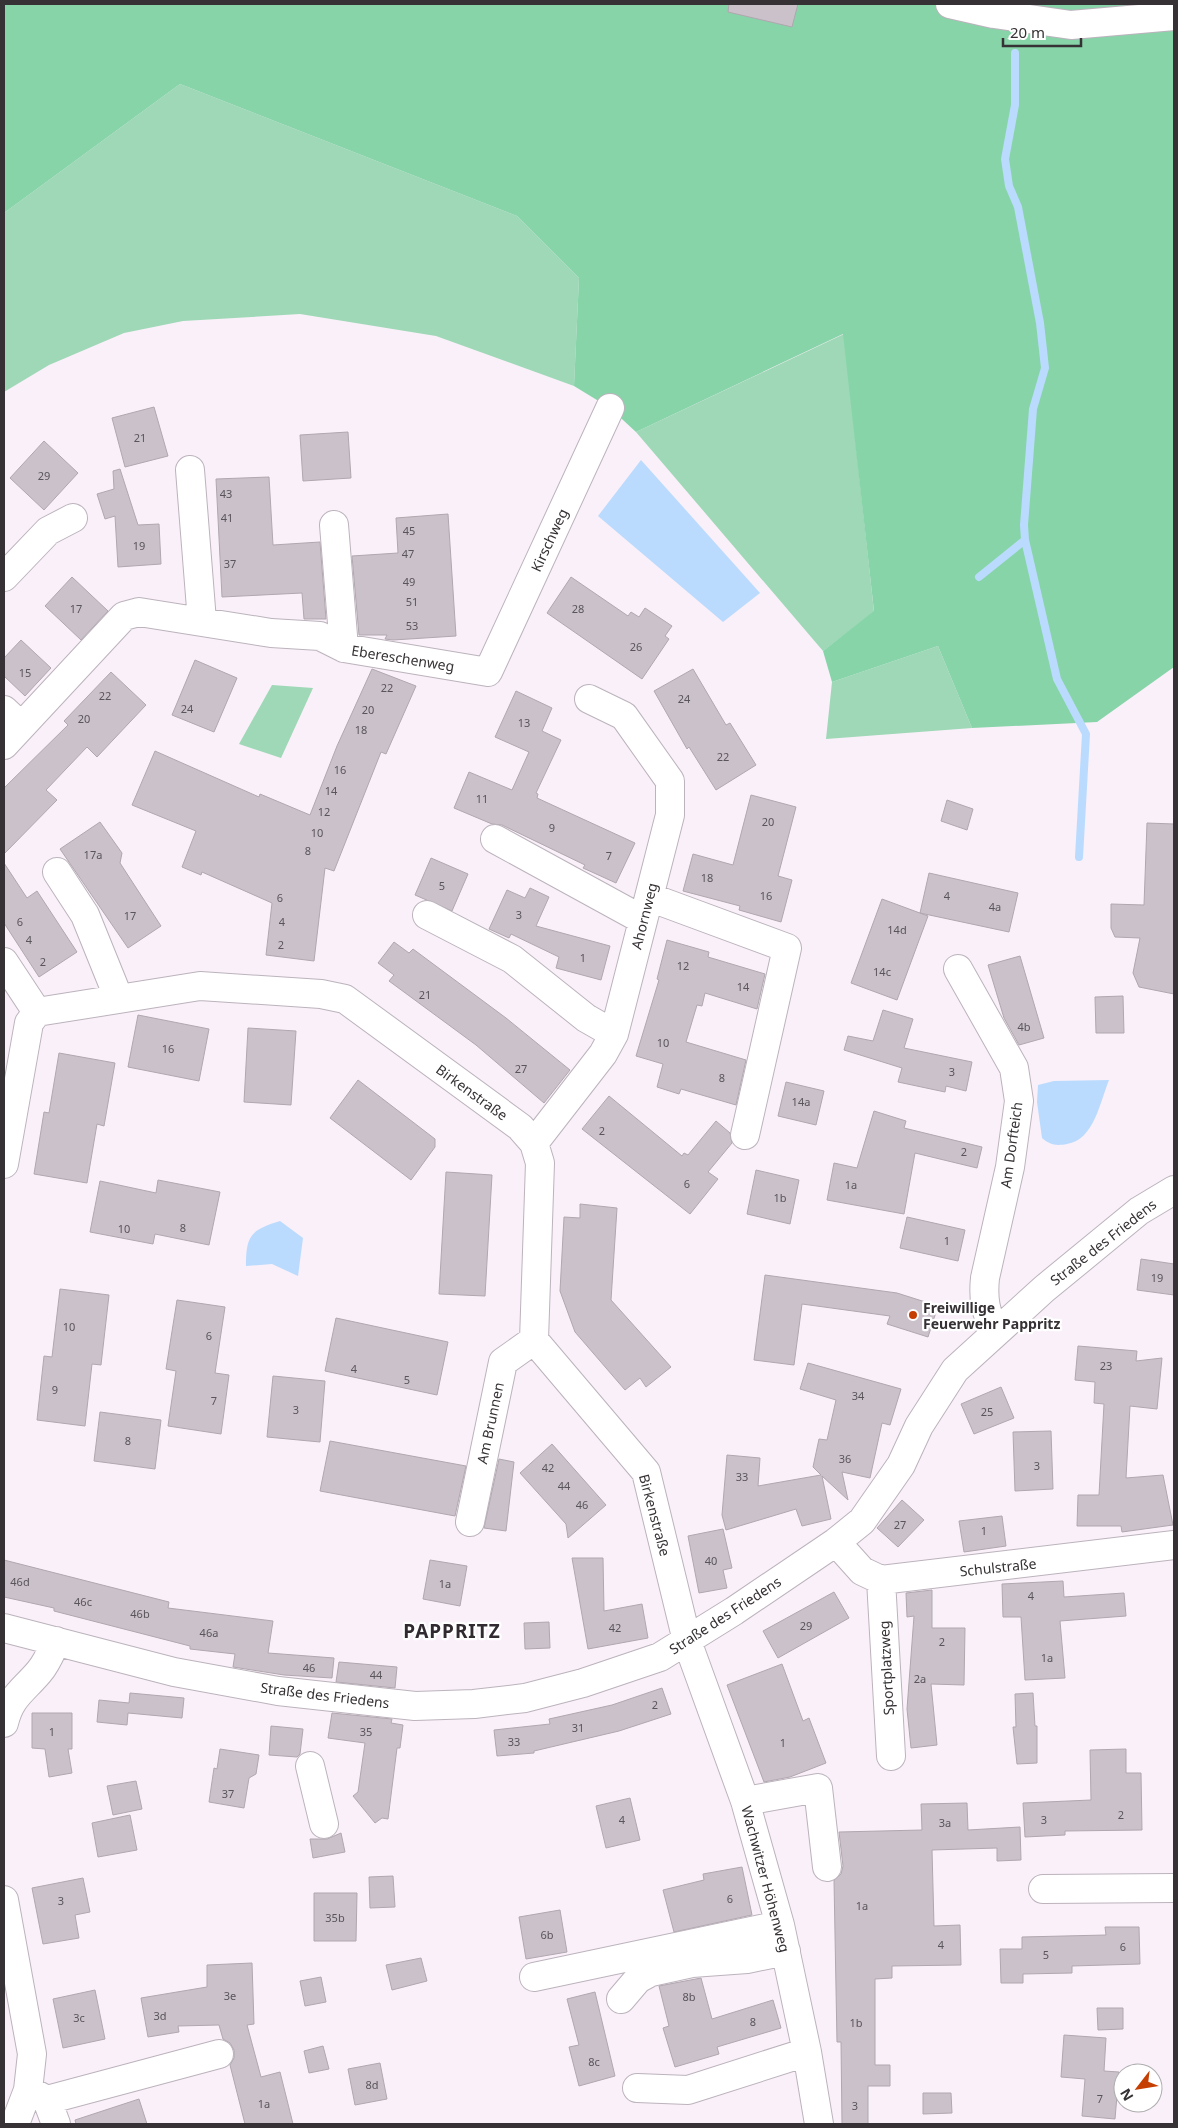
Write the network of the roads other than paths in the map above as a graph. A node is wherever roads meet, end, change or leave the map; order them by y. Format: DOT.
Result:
graph roads {
  1 [pos="950,4"];
  2 [pos="1174,16"];
  3 [pos="610,408"];
  4 [pos="190,470"];
  5 [pos="73,518"];
  6 [pos="334,525"];
  7 [pos="4,578"];
  8 [pos="202,621"];
  9 [pos="344,648"];
  10 [pos="488,672"];
  11 [pos="589,699"];
  12 [pos="9,727"];
  13 [pos="495,839"];
  14 [pos="57,872"];
  15 [pos="646,908"];
  16 [pos="428,915"];
  17 [pos="4,962"];
  18 [pos="958,969"];
  19 [pos="119,999"];
  20 [pos="37,1012"];
  21 [pos="614,1034"];
  22 [pos="745,1135"];
  23 [pos="534,1143"];
  24 [pos="4,1164"];
  25 [pos="1174,1190"];
  26 [pos="996,1330"];
  27 [pos="534,1340"];
  28 [pos="470,1522"];
  29 [pos="836,1542"];
  30 [pos="1174,1545"];
  31 [pos="881,1580"];
  32 [pos="4,1628"];
  33 [pos="56,1641"];
  34 [pos="688,1641"];
  35 [pos="4,1723"];
  36 [pos="891,1756"];
  37 [pos="310,1766"];
  38 [pos="745,1801"];
  39 [pos="324,1824"];
  40 [pos="827,1867"];
  41 [pos="1174,1888"];
  42 [pos="1043,1889"];
  43 [pos="4,1900"];
  44 [pos="783,1938"];
  45 [pos="534,1977"];
  46 [pos="621,1999"];
  47 [pos="807,2052"];
  48 [pos="219,2054"];
  49 [pos="637,2088"];
  50 [pos="44,2105"];
  51 [pos="15,2124"];
  52 [pos="819,2124"];
  1 -- 2 [label="street"];
  3 -- 10 [label="street, Kirschweg"];
  4 -- 8 [label="street"];
  5 -- 7 [label="street"];
  6 -- 9 [label="street"];
  8 -- 9 [label="street, Ebereschenweg"];
  8 -- 12 [label="street, Ebereschenweg"];
  9 -- 10 [label="street, Ebereschenweg"];
  11 -- 15 [label="street, Ahornweg"];
  13 -- 15 [label="street"];
  14 -- 19 [label="street"];
  15 -- 21 [label="street, Ahornweg"];
  15 -- 22 [label="street"];
  16 -- 21 [label="street"];
  17 -- 20 [label="street"];
  18 -- 26 [label="street, Am Dorfteich"];
  19 -- 20 [label="street, Birkenstraße"];
  19 -- 23 [label="street, Birkenstraße"];
  20 -- 24 [label="street"];
  21 -- 23 [label="street, Ahornweg"];
  23 -- 27 [label="street, Birkenstraße"];
  25 -- 26 [label="street, Straße des Friedens"];
  26 -- 29 [label="street, Straße des Friedens"];
  27 -- 28 [label="street, Am Brunnen"];
  27 -- 34 [label="street, Birkenstraße"];
  29 -- 31 [label="street"];
  29 -- 34 [label="street, Straße des Friedens"];
  30 -- 31 [label="street, Schulstraße"];
  31 -- 36 [label="street, Sportplatzweg"];
  32 -- 33 [label="street, Straße des Friedens"];
  33 -- 34 [label="street, Straße des Friedens"];
  33 -- 35 [label="street"];
  34 -- 38 [label="street, Wachwitzer Höhenweg"];
  37 -- 39 [label="street"];
  38 -- 40 [label="street"];
  38 -- 44 [label="street, Wachwitzer Höhenweg"];
  41 -- 42 [label="street"];
  43 -- 50 [label="street"];
  44 -- 45 [label="street"];
  44 -- 46 [label="street"];
  44 -- 47 [label="street, Wachwitzer Höhenweg"];
  47 -- 49 [label="street"];
  47 -- 52 [label="street, Wachwitzer Höhenweg"];
  48 -- 50 [label="street"];
  50 -- 51 [label="street"];
}
